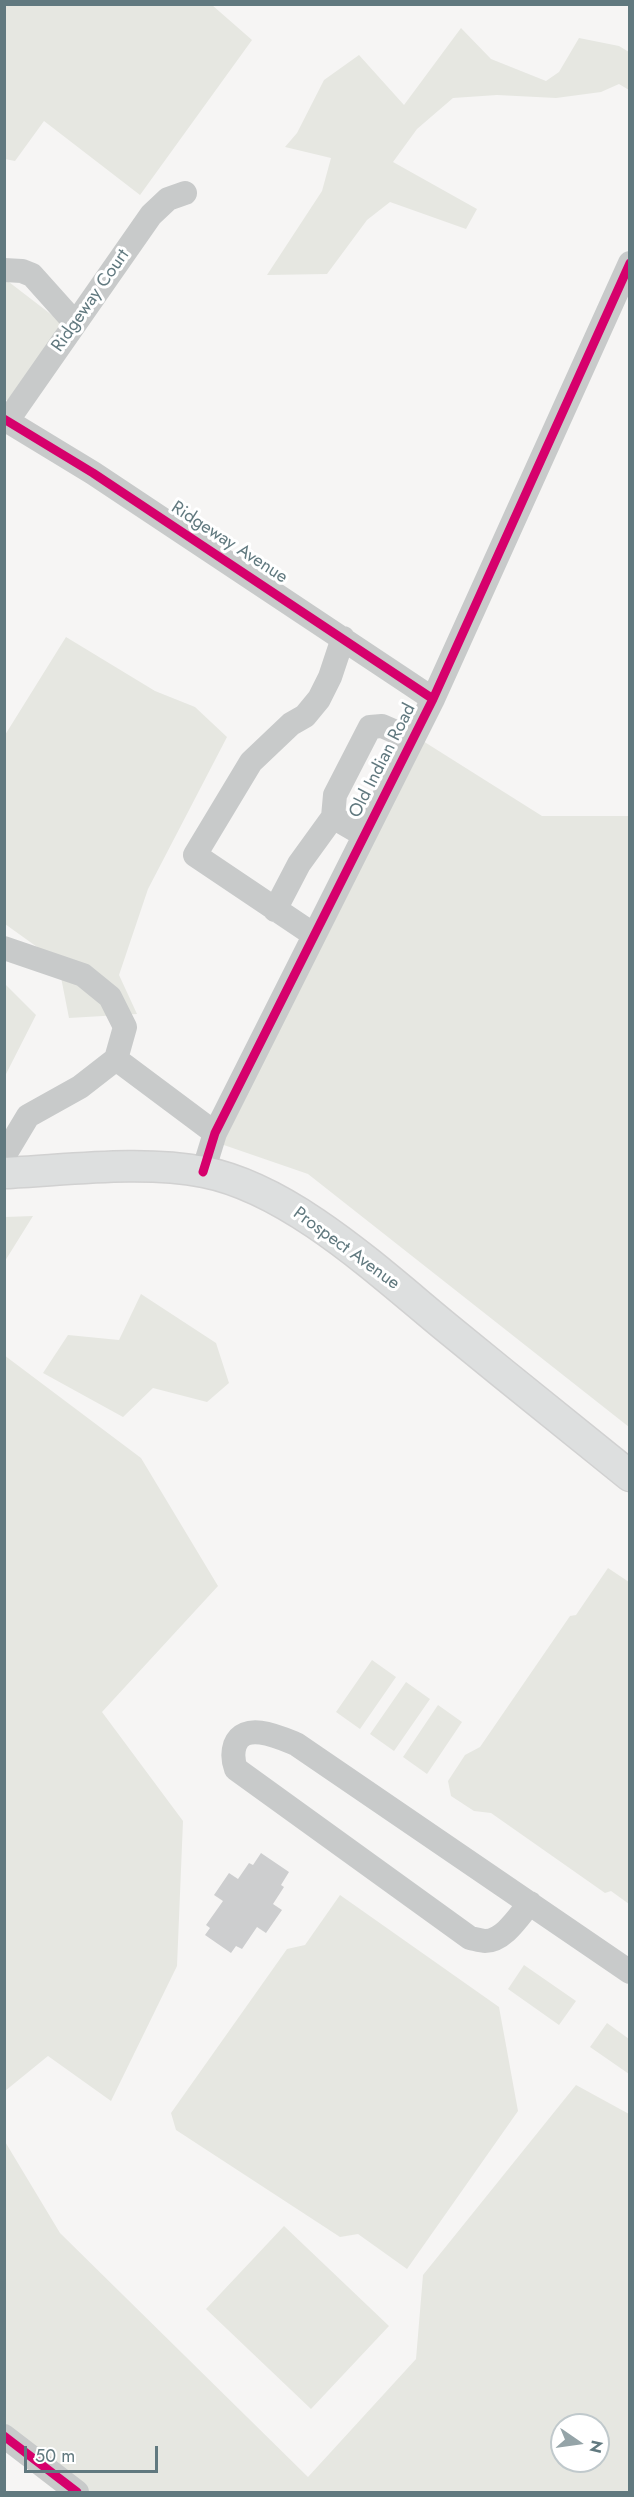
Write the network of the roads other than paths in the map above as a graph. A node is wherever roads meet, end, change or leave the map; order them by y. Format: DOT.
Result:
graph roads {
  1 [pos="185,193"];
  2 [pos="630,263"];
  3 [pos="4,270"];
  4 [pos="75,323"];
  5 [pos="6,419"];
  6 [pos="344,638"];
  7 [pos="433,699"];
  8 [pos="412,739"];
  9 [pos="333,817"];
  10 [pos="364,835"];
  11 [pos="275,910"];
  12 [pos="314,935"];
  13 [pos="4,948"];
  14 [pos="117,1059"];
  15 [pos="215,1133"];
  16 [pos="4,1156"];
  17 [pos="203,1172"];
  18 [pos="4,1173"];
  19 [pos="630,1476"];
  20 [pos="530,1903"];
  21 [pos="630,1972"];
  22 [pos="4,2436"];
  23 [pos="78,2493"];
  1 -- 4 [label="street, Ridgeway Court"];
  2 -- 7 [label="street, Old Indian Road"];
  3 -- 4 [label="street"];
  4 -- 5 [label="street, Ridgeway Court"];
  5 -- 6 [label="street, Ridgeway Avenue"];
  6 -- 7 [label="street, Ridgeway Avenue"];
  6 -- 11 [label="street"];
  7 -- 8 [label="street, Old Indian Road"];
  8 -- 9 [label="street"];
  8 -- 10 [label="street, Old Indian Road"];
  9 -- 10 [label="street"];
  9 -- 11 [label="street"];
  10 -- 12 [label="street, Old Indian Road"];
  11 -- 12 [label="street"];
  12 -- 15 [label="street, Old Indian Road"];
  13 -- 14 [label="street"];
  14 -- 15 [label="street"];
  14 -- 16 [label="street"];
  15 -- 17 [label="street, Old Indian Road"];
  17 -- 18 [label="main road, Prospect Avenue"];
  17 -- 19 [label="main road, Prospect Avenue"];
  20 -- 20 [label="street"];
  20 -- 21 [label="street"];
  22 -- 23 [label="street"];
}
